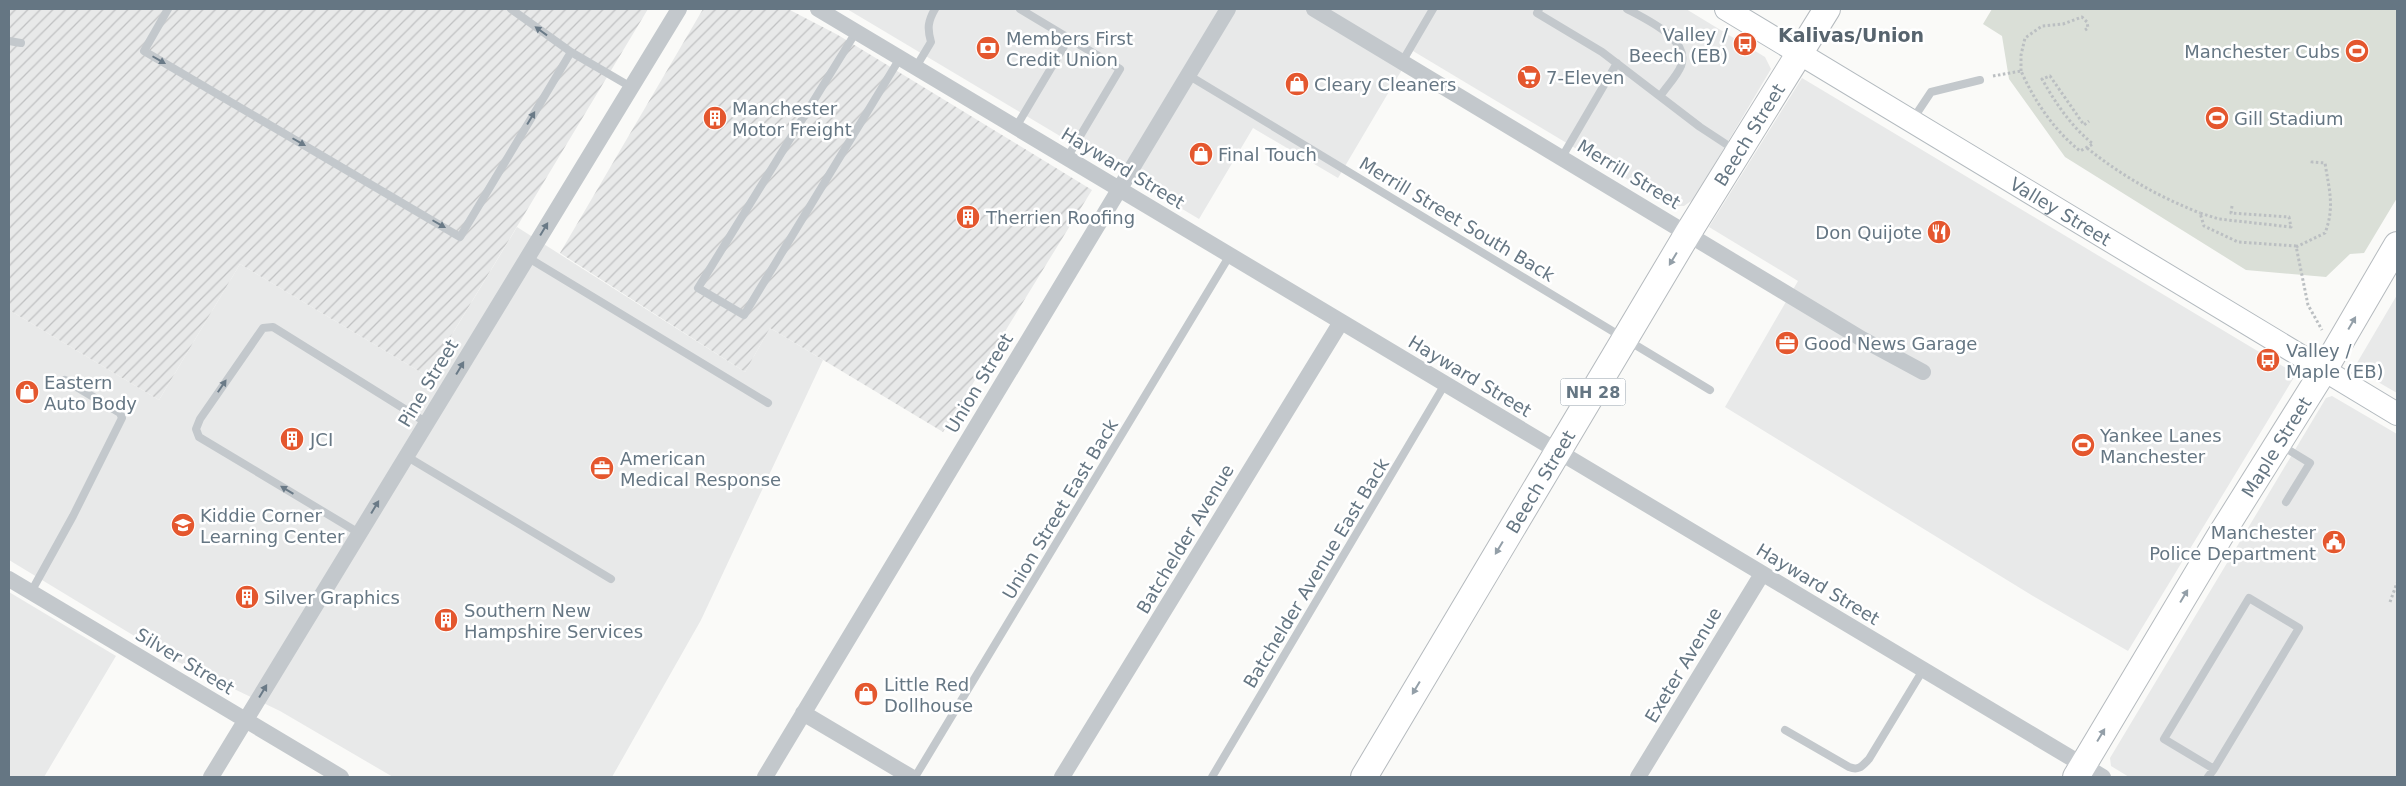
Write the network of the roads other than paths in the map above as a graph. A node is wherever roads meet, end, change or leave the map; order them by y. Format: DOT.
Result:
graph roads {
  1 [pos="168,9"];
  2 [pos="511,9"];
  3 [pos="679,9"];
  4 [pos="818,9"];
  5 [pos="935,9"];
  6 [pos="1020,9"];
  7 [pos="1228,9"];
  8 [pos="1314,9"];
  9 [pos="1434,9"];
  10 [pos="1540,9"];
  11 [pos="1627,9"];
  12 [pos="1726,9"];
  13 [pos="1827,9"];
  14 [pos="856,32"];
  15 [pos="1069,38"];
  16 [pos="9,41"];
  17 [pos="21,42"];
  18 [pos="571,52"];
  19 [pos="1800,53"];
  20 [pos="900,58"];
  21 [pos="1402,62"];
  22 [pos="1617,63"];
  23 [pos="916,67"];
  24 [pos="1188,75"];
  25 [pos="1980,80"];
  26 [pos="631,87"];
  27 [pos="1661,95"];
  28 [pos="1912,121"];
  29 [pos="1016,127"];
  30 [pos="1737,152"];
  31 [pos="1562,157"];
  32 [pos="1067,158"];
  33 [pos="1119,189"];
  34 [pos="1688,233"];
  35 [pos="2397,245"];
  36 [pos="1230,255"];
  37 [pos="527,257"];
  38 [pos="1341,322"];
  39 [pos="1625,338"];
  40 [pos="2324,370"];
  41 [pos="1923,372"];
  42 [pos="65,380"];
  43 [pos="1445,384"];
  44 [pos="1710,390"];
  45 [pos="768,403"];
  46 [pos="2397,414"];
  47 [pos="426,422"];
  48 [pos="2278,444"];
  49 [pos="1557,451"];
  50 [pos="406,456"];
  51 [pos="2286,502"];
  52 [pos="359,533"];
  53 [pos="1762,574"];
  54 [pos="9,579"];
  55 [pos="611,579"];
  56 [pos="31,592"];
  57 [pos="1923,670"];
  58 [pos="803,713"];
  59 [pos="245,720"];
  60 [pos="1785,730"];
  61 [pos="2214,769"];
  62 [pos="2087,773"];
  63 [pos="211,777"];
  64 [pos="340,777"];
  65 [pos="765,777"];
  66 [pos="911,777"];
  67 [pos="915,777"];
  68 [pos="1062,777"];
  69 [pos="1212,777"];
  70 [pos="1364,777"];
  71 [pos="1638,777"];
  72 [pos="2208,777"];
  1 -- 18 [label="lane, one-way"];
  18 -- 2 [label="lane, one-way"];
  3 -- 26 [label="street, Pine Street"];
  4 -- 14 [label="street, Hayward Street"];
  5 -- 23 [label="lane"];
  6 -- 15 [label="lane"];
  7 -- 24 [label="street, Union Street"];
  8 -- 21 [label="street, Merrill Street"];
  9 -- 21 [label="lane"];
  10 -- 22 [label="lane"];
  11 -- 27 [label="lane"];
  12 -- 19 [label="main road, Valley Street"];
  13 -- 19 [label="main road, Beech Street / NH 28"];
  14 -- 20 [label="street, Hayward Street"];
  14 -- 20 [label="lane"];
  15 -- 29 [label="lane"];
  15 -- 32 [label="lane"];
  16 -- 17 [label="lane"];
  18 -- 26 [label="lane"];
  19 -- 28 [label="main road, Valley Street"];
  19 -- 30 [label="main road, Beech Street / NH 28"];
  20 -- 23 [label="street, Hayward Street"];
  21 -- 31 [label="street, Merrill Street"];
  22 -- 27 [label="lane"];
  22 -- 31 [label="lane"];
  23 -- 29 [label="street, Hayward Street"];
  24 -- 33 [label="street, Union Street"];
  24 -- 39 [label="lane, Merrill Street South Back"];
  25 -- 28 [label="lane"];
  37 -- 26 [label="street, Pine Street, one-way"];
  27 -- 30 [label="lane"];
  28 -- 40 [label="main road, Valley Street"];
  29 -- 32 [label="street, Hayward Street"];
  30 -- 34 [label="main road, Beech Street / NH 28"];
  31 -- 34 [label="street, Merrill Street"];
  32 -- 33 [label="street, Hayward Street"];
  33 -- 36 [label="street, Hayward Street"];
  33 -- 58 [label="street, Union Street"];
  34 -- 39 [label="main road, Beech Street / NH 28, one-way"];
  34 -- 41 [label="street, Merrill Street"];
  40 -- 35 [label="main road, Maple Street, one-way"];
  36 -- 38 [label="street, Hayward Street"];
  36 -- 67 [label="lane, Union Street East Back"];
  37 -- 45 [label="lane"];
  47 -- 37 [label="street, Pine Street, one-way"];
  38 -- 43 [label="street, Hayward Street"];
  38 -- 68 [label="street, Batchelder Avenue"];
  39 -- 44 [label="lane, Merrill Street South Back"];
  39 -- 49 [label="main road, Beech Street / NH 28"];
  40 -- 46 [label="main road, Valley Street"];
  40 -- 48 [label="main road, Maple Street"];
  42 -- 56 [label="lane"];
  43 -- 49 [label="street, Hayward Street"];
  43 -- 69 [label="lane, Batchelder Avenue East Back"];
  47 -- 50 [label="street, Pine Street"];
  52 -- 47 [label="lane, one-way"];
  48 -- 51 [label="lane"];
  62 -- 48 [label="main road, Maple Street, one-way"];
  49 -- 53 [label="street, Hayward Street"];
  49 -- 70 [label="main road, Beech Street / NH 28, one-way"];
  52 -- 50 [label="street, Pine Street, one-way"];
  50 -- 55 [label="lane"];
  59 -- 52 [label="street, Pine Street, one-way"];
  53 -- 57 [label="street, Hayward Street"];
  53 -- 71 [label="street, Exeter Avenue"];
  54 -- 56 [label="street, Silver Street"];
  56 -- 59 [label="street, Silver Street"];
  57 -- 60 [label="lane"];
  57 -- 62 [label="street, Hayward Street"];
  58 -- 65 [label="street, Union Street"];
  58 -- 66 [label="street"];
  59 -- 63 [label="street, Pine Street"];
  59 -- 64 [label="street, Silver Street"];
  61 -- 61 [label="lane"];
  61 -- 72 [label="lane"];
}
